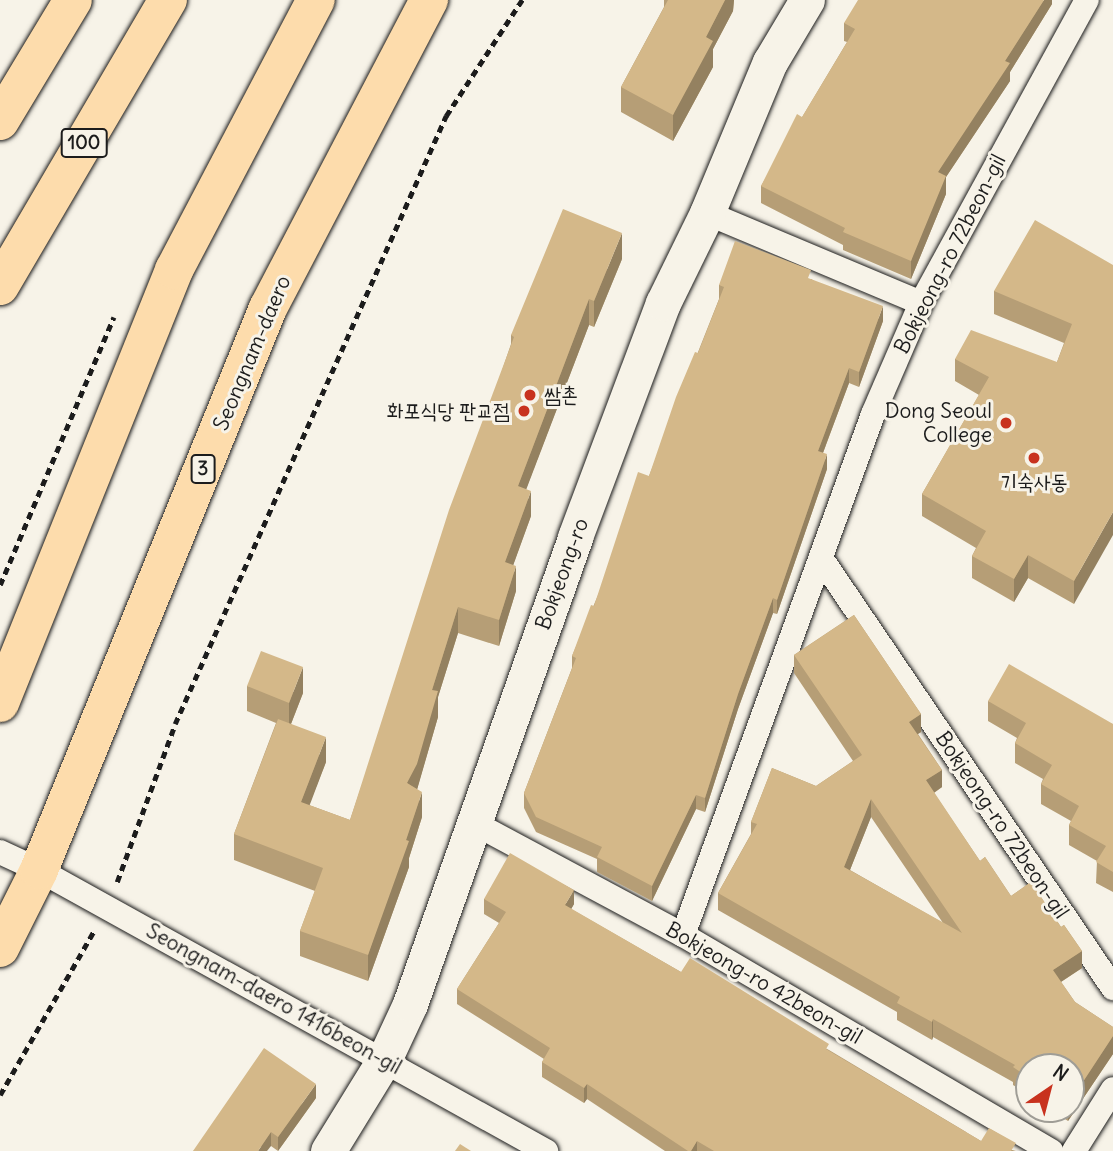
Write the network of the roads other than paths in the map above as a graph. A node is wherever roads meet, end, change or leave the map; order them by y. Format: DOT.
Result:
graph roads {
  1 [pos="73,0"];
  2 [pos="168,0"];
  3 [pos="316,0"];
  4 [pos="429,0"];
  5 [pos="807,0"];
  6 [pos="1087,0"];
  7 [pos="0,121"];
  8 [pos="707,214"];
  9 [pos="0,286"];
  10 [pos="921,303"];
  11 [pos="821,558"];
  12 [pos="0,703"];
  13 [pos="474,823"];
  14 [pos="0,852"];
  15 [pos="39,870"];
  16 [pos="683,935"];
  17 [pos="0,948"];
  18 [pos="1113,988"];
  19 [pos="384,1060"];
  20 [pos="1113,1089"];
  21 [pos="328,1151"];
  22 [pos="546,1151"];
  23 [pos="1051,1151"];
  24 [pos="1074,1151"];
  1 -- 7 [label="main road"];
  2 -- 9 [label="main road, 100"];
  3 -- 12 [label="main road"];
  4 -- 15 [label="main road, Seongnam-daero / 3"];
  5 -- 8 [label="street, Bokjeong-ro"];
  6 -- 10 [label="street, Bokjeong-ro 72beon-gil"];
  8 -- 10 [label="street"];
  8 -- 13 [label="street, Bokjeong-ro"];
  10 -- 11 [label="street, Bokjeong-ro 72beon-gil"];
  11 -- 16 [label="street, Bokjeong-ro 72beon-gil"];
  11 -- 18 [label="street, Bokjeong-ro 72beon-gil"];
  13 -- 16 [label="street, Bokjeong-ro 42beon-gil"];
  13 -- 19 [label="street, Bokjeong-ro"];
  14 -- 15 [label="street, Seongnam-daero 1416beon-gil"];
  15 -- 17 [label="main road, Seongnam-daero / 3"];
  15 -- 19 [label="street, Seongnam-daero 1416beon-gil"];
  16 -- 23 [label="street, Bokjeong-ro 42beon-gil"];
  19 -- 21 [label="street, Bokjeong-ro"];
  19 -- 22 [label="street, Seongnam-daero 1416beon-gil"];
  20 -- 24 [label="street"];
}
